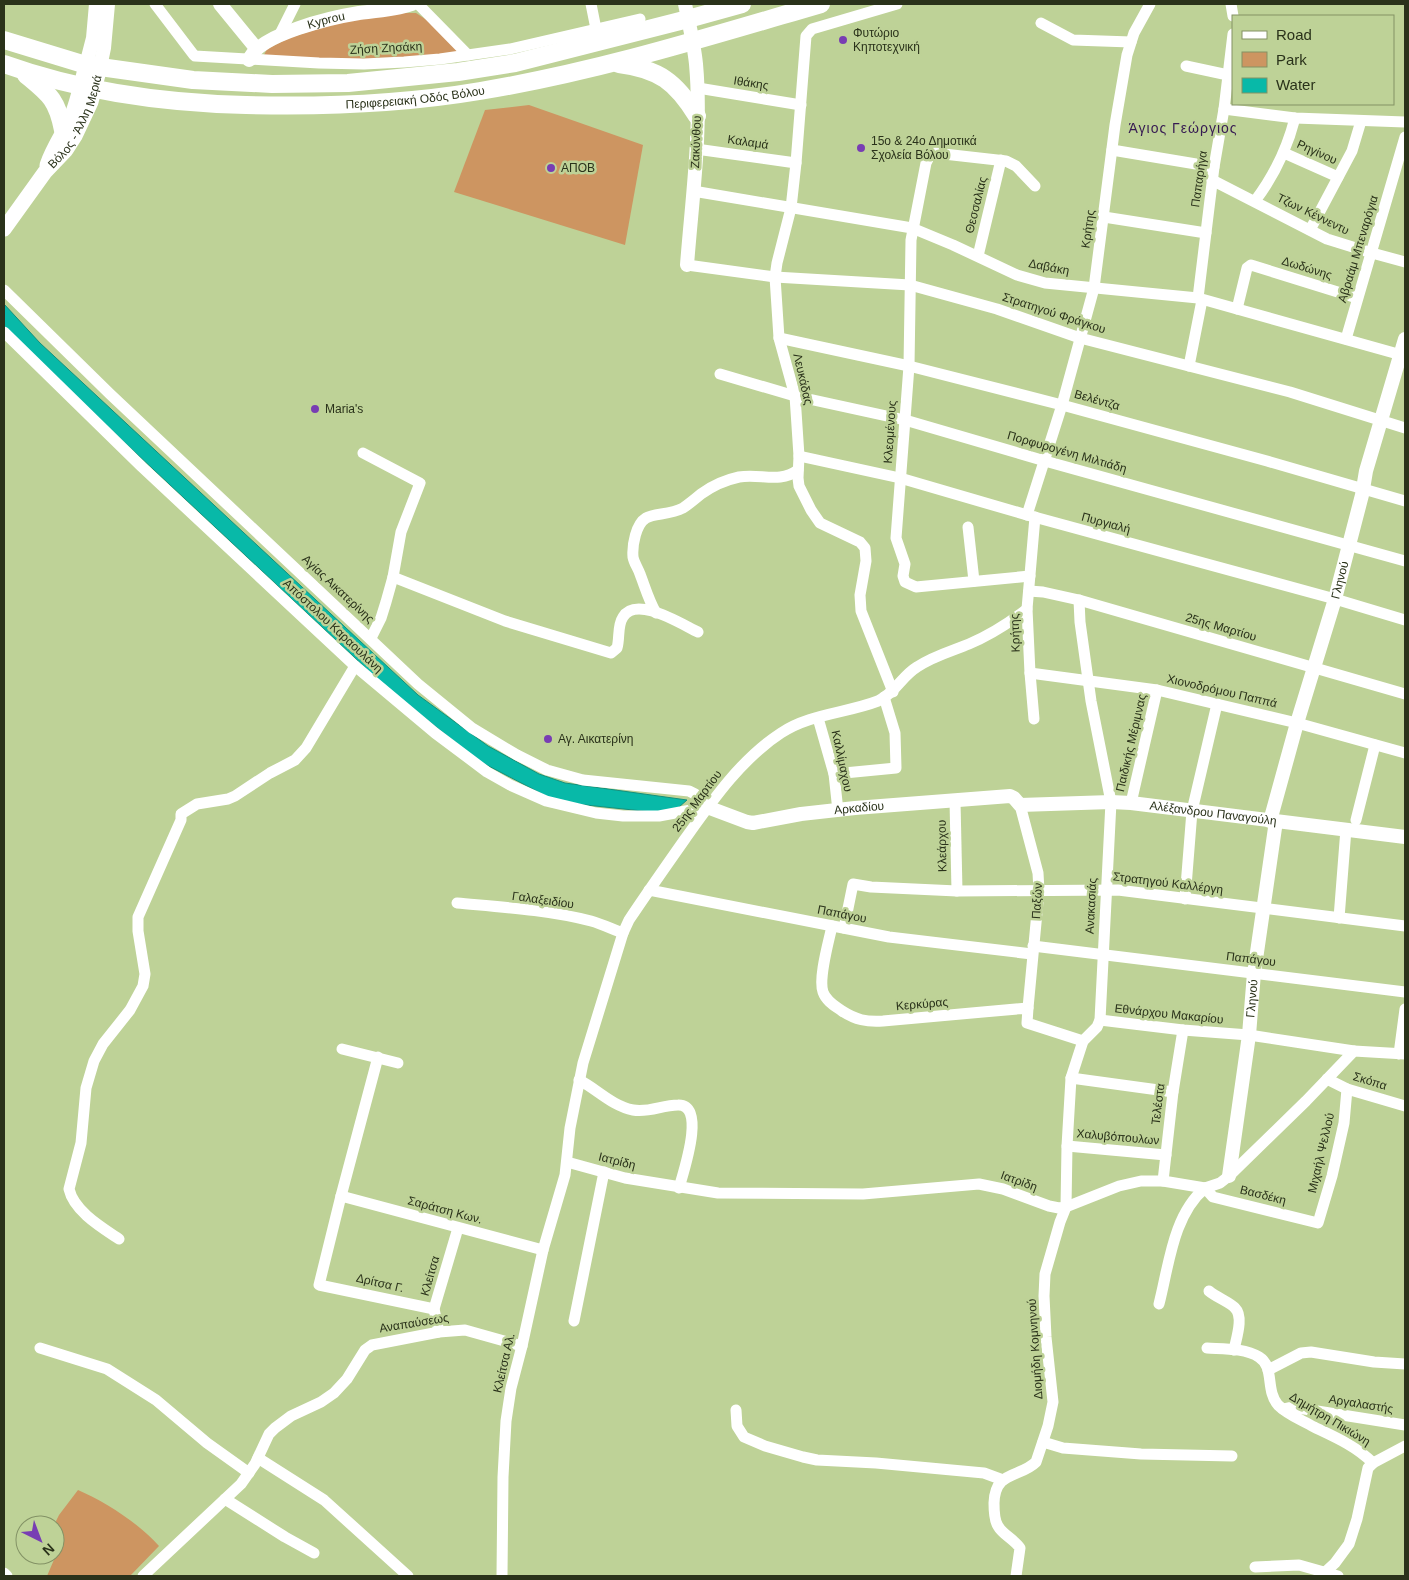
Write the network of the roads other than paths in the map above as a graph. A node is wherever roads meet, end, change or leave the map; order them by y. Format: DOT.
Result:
graph roads {
  1 [pos="96,4"];
  2 [pos="108,4"];
  3 [pos="155,4"];
  4 [pos="220,4"];
  5 [pos="295,4"];
  6 [pos="418,4"];
  7 [pos="591,4"];
  8 [pos="742,4"];
  9 [pos="820,4"];
  10 [pos="896,4"];
  11 [pos="1150,4"];
  12 [pos="404,5"];
  13 [pos="687,12"];
  14 [pos="640,18"];
  15 [pos="1041,23"];
  16 [pos="596,29"];
  17 [pos="279,36"];
  18 [pos="4,40"];
  19 [pos="693,42"];
  20 [pos="1130,42"];
  21 [pos="1232,42"];
  22 [pos="252,54"];
  23 [pos="468,55"];
  24 [pos="612,63"];
  25 [pos="93,66"];
  26 [pos="1186,66"];
  27 [pos="12,67"];
  28 [pos="1228,75"];
  29 [pos="88,88"];
  30 [pos="698,88"];
  31 [pos="801,104"];
  32 [pos="1224,108"];
  33 [pos="697,116"];
  34 [pos="1295,118"];
  35 [pos="1361,121"];
  36 [pos="1405,122"];
  37 [pos="64,130"];
  38 [pos="1405,137"];
  39 [pos="696,149"];
  40 [pos="1112,150"];
  41 [pos="1284,153"];
  42 [pos="1001,160"];
  43 [pos="796,163"];
  44 [pos="1214,168"];
  45 [pos="45,172"];
  46 [pos="1338,177"];
  47 [pos="1212,180"];
  48 [pos="1035,186"];
  49 [pos="693,191"];
  50 [pos="1255,201"];
  51 [pos="791,208"];
  52 [pos="1104,217"];
  53 [pos="912,228"];
  54 [pos="4,229"];
  55 [pos="1310,230"];
  56 [pos="1206,233"];
  57 [pos="1372,254"];
  58 [pos="978,256"];
  59 [pos="1405,262"];
  60 [pos="687,265"];
  61 [pos="775,277"];
  62 [pos="910,286"];
  63 [pos="1094,288"];
  64 [pos="4,290"];
  65 [pos="1357,298"];
  66 [pos="1200,299"];
  67 [pos="1237,309"];
  68 [pos="4,332"];
  69 [pos="779,338"];
  70 [pos="1080,338"];
  71 [pos="1346,339"];
  72 [pos="1405,339"];
  73 [pos="1403,356"];
  74 [pos="909,366"];
  75 [pos="1189,366"];
  76 [pos="720,374"];
  77 [pos="795,396"];
  78 [pos="1062,405"];
  79 [pos="905,420"];
  80 [pos="1381,421"];
  81 [pos="1405,428"];
  82 [pos="363,453"];
  83 [pos="799,456"];
  84 [pos="1045,461"];
  85 [pos="798,470"];
  86 [pos="900,478"];
  87 [pos="1363,490"];
  88 [pos="1405,501"];
  89 [pos="1031,516"];
  90 [pos="968,527"];
  91 [pos="1349,545"];
  92 [pos="1405,561"];
  93 [pos="1030,576"];
  94 [pos="393,577"];
  95 [pos="974,581"];
  96 [pos="1029,591"];
  97 [pos="1335,599"];
  98 [pos="1079,600"];
  99 [pos="1027,609"];
  100 [pos="656,613"];
  101 [pos="1405,620"];
  102 [pos="698,632"];
  103 [pos="370,638"];
  104 [pos="355,666"];
  105 [pos="1314,668"];
  106 [pos="1030,673"];
  107 [pos="1088,681"];
  108 [pos="1157,690"];
  109 [pos="889,694"];
  110 [pos="1405,694"];
  111 [pos="1217,704"];
  112 [pos="818,718"];
  113 [pos="1034,718"];
  114 [pos="1297,723"];
  115 [pos="1375,745"];
  116 [pos="1405,753"];
  117 [pos="834,774"];
  118 [pos="954,801"];
  119 [pos="1017,802"];
  120 [pos="1111,802"];
  121 [pos="1131,803"];
  122 [pos="707,807"];
  123 [pos="838,811"];
  124 [pos="1192,811"];
  125 [pos="1273,821"];
  126 [pos="1351,825"];
  127 [pos="1405,837"];
  128 [pos="649,890"];
  129 [pos="1106,890"];
  130 [pos="957,891"];
  131 [pos="1040,891"];
  132 [pos="1186,899"];
  133 [pos="457,904"];
  134 [pos="1265,909"];
  135 [pos="1339,918"];
  136 [pos="832,926"];
  137 [pos="1405,926"];
  138 [pos="844,928"];
  139 [pos="623,933"];
  140 [pos="1032,950"];
  141 [pos="1103,956"];
  142 [pos="1254,973"];
  143 [pos="1405,992"];
  144 [pos="1028,1008"];
  145 [pos="1405,1009"];
  146 [pos="1100,1020"];
  147 [pos="1183,1030"];
  148 [pos="1249,1035"];
  149 [pos="1083,1041"];
  150 [pos="342,1049"];
  151 [pos="1354,1051"];
  152 [pos="1402,1054"];
  153 [pos="378,1057"];
  154 [pos="398,1063"];
  155 [pos="1071,1078"];
  156 [pos="1327,1079"];
  157 [pos="579,1080"];
  158 [pos="1347,1089"];
  159 [pos="1172,1092"];
  160 [pos="1405,1106"];
  161 [pos="1067,1146"];
  162 [pos="1166,1155"];
  163 [pos="567,1162"];
  164 [pos="604,1172"];
  165 [pos="1229,1176"];
  166 [pos="1163,1181"];
  167 [pos="679,1188"];
  168 [pos="1205,1188"];
  169 [pos="341,1196"];
  170 [pos="1066,1207"];
  171 [pos="1318,1223"];
  172 [pos="458,1228"];
  173 [pos="119,1239"];
  174 [pos="543,1250"];
  175 [pos="1209,1291"];
  176 [pos="1159,1304"];
  177 [pos="434,1309"];
  178 [pos="574,1321"];
  179 [pos="438,1332"];
  180 [pos="522,1346"];
  181 [pos="40,1348"];
  182 [pos="1207,1348"];
  183 [pos="1234,1350"];
  184 [pos="1405,1364"];
  185 [pos="1268,1370"];
  186 [pos="1283,1409"];
  187 [pos="736,1410"];
  188 [pos="1405,1425"];
  189 [pos="1044,1442"];
  190 [pos="1405,1446"];
  191 [pos="1232,1456"];
  192 [pos="258,1458"];
  193 [pos="1373,1463"];
  194 [pos="249,1473"];
  195 [pos="1003,1480"];
  196 [pos="225,1500"];
  197 [pos="314,1553"];
  198 [pos="1255,1567"];
  199 [pos="4,1573"];
  200 [pos="1323,1575"];
  201 [pos="7,1576"];
  202 [pos="142,1576"];
  203 [pos="408,1576"];
  204 [pos="502,1576"];
  205 [pos="1016,1576"];
  206 [pos="1338,1576"];
  1 -- 25 [label="street"];
  2 -- 25 [label="street"];
  3 -- 22 [label="street, Ζήση Ζησάκη"];
  4 -- 22 [label="street"];
  5 -- 17 [label="street"];
  6 -- 23 [label="street"];
  7 -- 16 [label="street"];
  8 -- 13 [label="main road, Περιφερειακή Οδός Βόλου"];
  9 -- 19 [label="main road, Περιφερειακή Οδός Βόλου"];
  10 -- 31 [label="street, Λευκάδας"];
  11 -- 20 [label="street, Κρήτης"];
  12 -- 17 [label="street, Kyprou"];
  13 -- 19 [label="street, Ζακύνθου"];
  13 -- 25 [label="main road, Περιφερειακή Οδός Βόλου"];
  14 -- 16 [label="street, Ζήση Ζησάκη"];
  15 -- 20 [label="street"];
  16 -- 23 [label="street, Ζήση Ζησάκη"];
  17 -- 22 [label="street, Kyprou"];
  18 -- 25 [label="main road, Περιφερειακή Οδός Βόλου"];
  19 -- 24 [label="main road, Περιφερειακή Οδός Βόλου"];
  19 -- 30 [label="street, Ζακύνθου"];
  20 -- 40 [label="street, Κρήτης"];
  21 -- 28 [label="street, Παπαρήγα"];
  22 -- 23 [label="street, Ζήση Ζησάκη"];
  24 -- 29 [label="main road, Περιφερειακή Οδός Βόλου"];
  24 -- 33 [label="main road"];
  25 -- 29 [label="main road, Βόλος - Άλλη Μεριά"];
  26 -- 28 [label="street"];
  27 -- 29 [label="main road, Περιφερειακή Οδός Βόλου"];
  27 -- 37 [label="main road"];
  28 -- 32 [label="street, Παπαρήγα"];
  29 -- 37 [label="main road, Βόλος - Άλλη Μεριά"];
  29 -- 45 [label="main road, Βόλος - Άλλη Μεριά"];
  30 -- 31 [label="street, Ιθάκης"];
  30 -- 33 [label="street, Ζακύνθου"];
  31 -- 43 [label="street, Λευκάδας"];
  32 -- 34 [label="street"];
  32 -- 44 [label="street, Παπαρήγα"];
  33 -- 39 [label="street, Ζακύνθου"];
  34 -- 35 [label="street"];
  34 -- 41 [label="street"];
  35 -- 36 [label="street"];
  35 -- 46 [label="street"];
  37 -- 45 [label="main road, Βόλος - Άλλη Μεριά"];
  38 -- 57 [label="street, Αβραάμ Μπεναρόγια"];
  39 -- 43 [label="street, Καλαμά"];
  39 -- 49 [label="street, Ζακύνθου"];
  40 -- 44 [label="street"];
  40 -- 52 [label="street, Κρήτης"];
  41 -- 46 [label="street, Ρηγίνου"];
  41 -- 50 [label="street"];
  42 -- 48 [label="street"];
  42 -- 53 [label="street, Κλεομένους"];
  42 -- 58 [label="street, Θεσσαλίας"];
  43 -- 51 [label="street, Λευκάδας"];
  44 -- 47 [label="street, Παπαρήγα"];
  45 -- 54 [label="main road, Βόλος - Άλλη Μεριά"];
  46 -- 55 [label="street"];
  47 -- 50 [label="street, Τζων Κέννεντυ"];
  47 -- 56 [label="street, Παπαρήγα"];
  49 -- 51 [label="street, Δαβάκη"];
  49 -- 60 [label="street, Ζακύνθου"];
  50 -- 55 [label="street, Τζων Κέννεντυ"];
  51 -- 53 [label="street, Δαβάκη"];
  51 -- 61 [label="street, Λευκάδας"];
  52 -- 56 [label="street"];
  52 -- 63 [label="street, Κρήτης"];
  53 -- 58 [label="street, Δαβάκη"];
  53 -- 62 [label="street, Κλεομένους"];
  55 -- 57 [label="street, Τζων Κέννεντυ"];
  56 -- 66 [label="street, Παπαρήγα"];
  57 -- 59 [label="street, Τζων Κέννεντυ"];
  57 -- 65 [label="street, Αβραάμ Μπεναρόγια"];
  58 -- 63 [label="street, Δαβάκη"];
  60 -- 61 [label="street, Στρατηγού Φράγκου"];
  61 -- 62 [label="street, Στρατηγού Φράγκου"];
  61 -- 69 [label="street, Λευκάδας"];
  62 -- 70 [label="street, Στρατηγού Φράγκου"];
  62 -- 74 [label="street, Κλεομένους"];
  63 -- 66 [label="street, Δαβάκη"];
  63 -- 70 [label="street, Κρήτης"];
  64 -- 103 [label="street, Αγίας Αικατερίνης"];
  65 -- 67 [label="street, Δωδώνης"];
  65 -- 71 [label="street, Αβραάμ Μπεναρόγια"];
  66 -- 67 [label="street, Δαβάκη"];
  66 -- 75 [label="street, Παπαρήγα"];
  67 -- 71 [label="street, Δαβάκη"];
  68 -- 104 [label="street, Απόστολου Καραουλάνη"];
  69 -- 74 [label="street, Βελέντζα"];
  69 -- 77 [label="street, Λευκάδας"];
  70 -- 75 [label="street, Στρατηγού Φράγκου"];
  70 -- 78 [label="street, Κρήτης"];
  71 -- 73 [label="street, Δαβάκη"];
  72 -- 73 [label="street, Γληνού"];
  73 -- 80 [label="street, Γληνού"];
  74 -- 78 [label="street, Βελέντζα"];
  74 -- 79 [label="street, Κλεομένους"];
  75 -- 80 [label="street, Στρατηγού Φράγκου"];
  76 -- 77 [label="street, Πορφυρογένη Μιλτιάδη"];
  77 -- 79 [label="street, Πορφυρογένη Μιλτιάδη"];
  77 -- 83 [label="street, Λευκάδας"];
  78 -- 84 [label="street, Κρήτης"];
  78 -- 87 [label="street, Βελέντζα"];
  79 -- 84 [label="street, Πορφυρογένη Μιλτιάδη"];
  79 -- 86 [label="street, Κλεομένους"];
  80 -- 81 [label="street, Στρατηγού Φράγκου"];
  80 -- 87 [label="street, Γληνού"];
  82 -- 94 [label="street"];
  83 -- 85 [label="street, Λευκάδας"];
  83 -- 86 [label="street, Πυργιαλή"];
  84 -- 89 [label="street, Κρήτης"];
  84 -- 91 [label="street, Πορφυρογένη Μιλτιάδη"];
  85 -- 100 [label="street"];
  85 -- 109 [label="street, Λευκάδας"];
  86 -- 89 [label="street, Πυργιαλή"];
  86 -- 95 [label="street, Κλεομένους"];
  87 -- 88 [label="street, Βελέντζα"];
  87 -- 91 [label="street, Γληνού"];
  89 -- 93 [label="street, Κρήτης"];
  89 -- 97 [label="street, Πυργιαλή"];
  90 -- 95 [label="street"];
  91 -- 92 [label="street, Πορφυρογένη Μιλτιάδη"];
  91 -- 97 [label="street, Γληνού"];
  93 -- 95 [label="street, Κλεομένους"];
  93 -- 96 [label="street, Κρήτης"];
  94 -- 100 [label="street"];
  94 -- 103 [label="street"];
  96 -- 98 [label="street, 25ης Μαρτίου"];
  96 -- 99 [label="street, Κρήτης"];
  97 -- 101 [label="street, Πυργιαλή"];
  97 -- 105 [label="street, Γληνού"];
  98 -- 105 [label="street, 25ης Μαρτίου"];
  98 -- 107 [label="street, Ανακασιάς"];
  99 -- 106 [label="street, Κρήτης"];
  99 -- 109 [label="street, 25ης Μαρτίου"];
  100 -- 102 [label="street"];
  103 -- 122 [label="street, Αγίας Αικατερίνης"];
  104 -- 122 [label="street, Απόστολου Καραουλάνη"];
  104 -- 173 [label="street"];
  105 -- 110 [label="street, 25ης Μαρτίου"];
  105 -- 114 [label="street, Γληνού"];
  106 -- 107 [label="street, Χιονοδρόμου Παππά"];
  106 -- 113 [label="street, Κρήτης"];
  107 -- 108 [label="street, Χιονοδρόμου Παππά"];
  107 -- 120 [label="street, Ανακασιάς"];
  108 -- 111 [label="street, Χιονοδρόμου Παππά"];
  108 -- 121 [label="street, Παιδικής Μέριμνας"];
  109 -- 112 [label="street, 25ης Μαρτίου"];
  109 -- 117 [label="street"];
  111 -- 114 [label="street, Χιονοδρόμου Παππά"];
  111 -- 124 [label="street"];
  112 -- 117 [label="street, Καλλίμαχου"];
  112 -- 122 [label="street, 25ης Μαρτίου"];
  114 -- 115 [label="street, Χιονοδρόμου Παππά"];
  114 -- 125 [label="street, Γληνού"];
  115 -- 116 [label="street, Χιονοδρόμου Παππά"];
  115 -- 126 [label="street"];
  117 -- 123 [label="street, Καλλίμαχου"];
  118 -- 119 [label="street, Αρκαδίου"];
  118 -- 123 [label="street, Αρκαδίου"];
  118 -- 130 [label="street, Κλεάρχου"];
  119 -- 120 [label="street, Αλέξανδρου Παναγούλη"];
  119 -- 131 [label="street, Παξών"];
  120 -- 121 [label="street, Αλέξανδρου Παναγούλη"];
  120 -- 129 [label="street, Ανακασιάς"];
  121 -- 124 [label="street, Αλέξανδρου Παναγούλη"];
  122 -- 123 [label="street, Αρκαδίου"];
  122 -- 128 [label="street, 25ης Μαρτίου"];
  124 -- 125 [label="street, Αλέξανδρου Παναγούλη"];
  124 -- 132 [label="street"];
  125 -- 126 [label="street, Αλέξανδρου Παναγούλη"];
  125 -- 134 [label="street, Γληνού"];
  126 -- 127 [label="street, Αλέξανδρου Παναγούλη"];
  126 -- 135 [label="street"];
  128 -- 136 [label="street, Παπάγου"];
  128 -- 139 [label="street, 25ης Μαρτίου"];
  129 -- 131 [label="street, Στρατηγού Καλλέργη"];
  129 -- 132 [label="street, Στρατηγού Καλλέργη"];
  129 -- 141 [label="street, Ανακασιάς"];
  130 -- 131 [label="street, Στρατηγού Καλλέργη"];
  130 -- 138 [label="street, Στρατηγού Καλλέργη"];
  131 -- 140 [label="street, Παξών"];
  132 -- 134 [label="street, Στρατηγού Καλλέργη"];
  133 -- 139 [label="street, Γαλαξειδίου"];
  134 -- 135 [label="street, Στρατηγού Καλλέργη"];
  134 -- 142 [label="street, Γληνού"];
  135 -- 137 [label="street, Στρατηγού Καλλέργη"];
  136 -- 138 [label="street, Παπάγου"];
  136 -- 144 [label="street, Κερκύρας"];
  138 -- 140 [label="street, Παπάγου"];
  139 -- 157 [label="street, 25ης Μαρτίου"];
  140 -- 141 [label="street, Παπάγου"];
  140 -- 144 [label="street, Παξών"];
  141 -- 142 [label="street, Παπάγου"];
  141 -- 146 [label="street, Ανακασιάς"];
  142 -- 143 [label="street, Παπάγου"];
  142 -- 148 [label="street, Γληνού"];
  144 -- 149 [label="street"];
  145 -- 152 [label="street"];
  146 -- 147 [label="street, Εθνάρχου Μακαρίου"];
  146 -- 149 [label="street"];
  147 -- 148 [label="street, Εθνάρχου Μακαρίου"];
  147 -- 159 [label="street, Τελέστα"];
  148 -- 151 [label="street, Εθνάρχου Μακαρίου"];
  148 -- 165 [label="street, Γληνού"];
  149 -- 155 [label="street"];
  150 -- 153 [label="street"];
  151 -- 152 [label="street"];
  151 -- 156 [label="street"];
  153 -- 154 [label="street"];
  153 -- 169 [label="street"];
  155 -- 159 [label="street"];
  155 -- 161 [label="street"];
  156 -- 158 [label="street, Σκόπα"];
  156 -- 165 [label="street"];
  157 -- 163 [label="street, 25ης Μαρτίου"];
  157 -- 167 [label="street"];
  158 -- 160 [label="street, Σκόπα"];
  158 -- 171 [label="street, Μιχαήλ Ψελλού"];
  159 -- 162 [label="street, Τελέστα"];
  161 -- 162 [label="street, Χαλυβόπουλων"];
  161 -- 170 [label="street"];
  162 -- 166 [label="street, Τελέστα"];
  163 -- 164 [label="street, Ιατρίδη"];
  163 -- 174 [label="street, Κλείτσα Αλ."];
  164 -- 167 [label="street, Ιατρίδη"];
  164 -- 178 [label="street"];
  165 -- 168 [label="street"];
  166 -- 168 [label="street, Ιατρίδη"];
  166 -- 170 [label="street, Ιατρίδη"];
  167 -- 170 [label="street, Ιατρίδη"];
  168 -- 171 [label="street, Βασδέκη"];
  168 -- 176 [label="street"];
  169 -- 172 [label="street, Σαράτση Κων."];
  169 -- 177 [label="street, Δρίτσα Γ."];
  170 -- 189 [label="street, Διομήδη Κομνηνού"];
  172 -- 174 [label="street, Σαράτση Κων."];
  172 -- 177 [label="street, Κλείτσα"];
  174 -- 180 [label="street, Κλείτσα Αλ."];
  175 -- 183 [label="street"];
  177 -- 179 [label="street, Κλείτσα"];
  179 -- 180 [label="street, Αναπαύσεως"];
  179 -- 192 [label="street, Αναπαύσεως"];
  180 -- 204 [label="street, Κλείτσα Αλ."];
  181 -- 194 [label="street"];
  182 -- 183 [label="street"];
  183 -- 185 [label="street"];
  184 -- 185 [label="street"];
  185 -- 186 [label="street, Δημήτρη Πικιώνη"];
  186 -- 188 [label="street, Αργαλαστής"];
  186 -- 193 [label="street, Δημήτρη Πικιώνη"];
  187 -- 195 [label="street"];
  189 -- 191 [label="street"];
  189 -- 195 [label="street, Διομήδη Κομνηνού"];
  190 -- 193 [label="street"];
  192 -- 194 [label="street, Αναπαύσεως"];
  192 -- 203 [label="street"];
  193 -- 200 [label="street"];
  194 -- 196 [label="street, Αναπαύσεως"];
  195 -- 205 [label="street"];
  196 -- 197 [label="street"];
  196 -- 202 [label="street, Αναπαύσεως"];
  198 -- 200 [label="street"];
  199 -- 201 [label="street"];
  200 -- 206 [label="street"];
}
